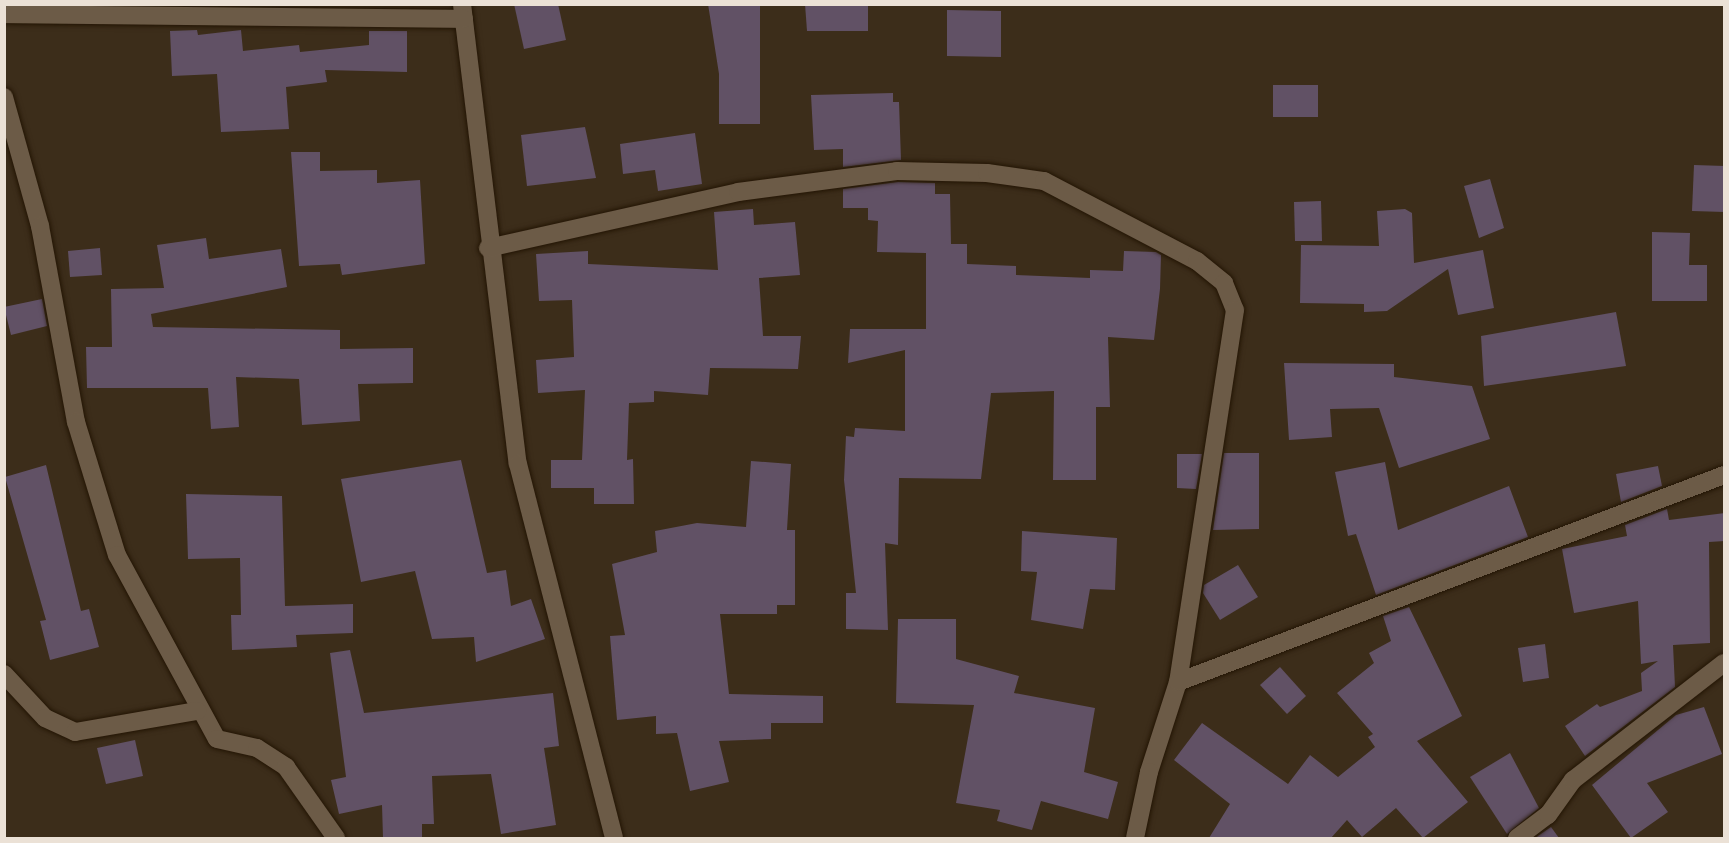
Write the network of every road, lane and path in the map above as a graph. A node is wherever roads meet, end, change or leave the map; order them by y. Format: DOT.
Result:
graph roads {
  1 [pos="463,12"];
  2 [pos="4,14"];
  3 [pos="4,97"];
  4 [pos="488,248"];
  5 [pos="1725,475"];
  6 [pos="1725,663"];
  7 [pos="4,674"];
  8 [pos="1178,682"];
  9 [pos="197,711"];
  10 [pos="336,838"];
  11 [pos="614,838"];
  12 [pos="1135,838"];
  13 [pos="1517,838"];
  1 -- 2 [label="street"];
  1 -- 4 [label="street"];
  3 -- 9 [label="street"];
  4 -- 8 [label="street"];
  4 -- 11 [label="street"];
  5 -- 8 [label="street"];
  6 -- 13 [label="street"];
  7 -- 9 [label="street"];
  8 -- 12 [label="street"];
  9 -- 10 [label="street"];
}
